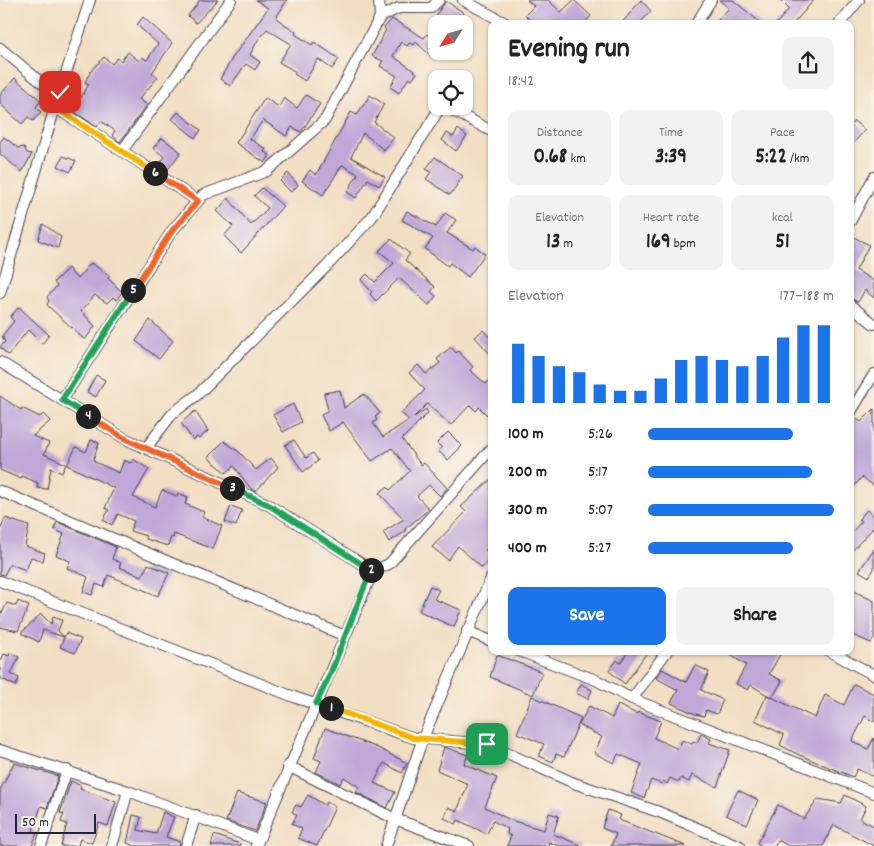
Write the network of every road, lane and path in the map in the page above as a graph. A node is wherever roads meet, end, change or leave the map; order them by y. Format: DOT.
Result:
graph roads {
  1 [pos="90,0"];
  2 [pos="231,0"];
  3 [pos="379,0"];
  4 [pos="439,0"];
  5 [pos="463,0"];
  6 [pos="711,0"];
  7 [pos="859,0"];
  8 [pos="380,17"];
  9 [pos="500,20"];
  10 [pos="698,20"];
  11 [pos="842,20"];
  12 [pos="0,48"];
  13 [pos="60,92"];
  14 [pos="55,107"];
  15 [pos="437,115"];
  16 [pos="460,115"];
  17 [pos="488,129"];
  18 [pos="122,151"];
  19 [pos="874,177"];
  20 [pos="198,201"];
  21 [pos="854,214"];
  22 [pos="0,293"];
  23 [pos="854,308"];
  24 [pos="874,324"];
  25 [pos="0,362"];
  26 [pos="874,374"];
  27 [pos="62,400"];
  28 [pos="854,401"];
  29 [pos="146,448"];
  30 [pos="488,452"];
  31 [pos="0,491"];
  32 [pos="372,571"];
  33 [pos="0,581"];
  34 [pos="488,585"];
  35 [pos="467,631"];
  36 [pos="345,636"];
  37 [pos="488,640"];
  38 [pos="530,655"];
  39 [pos="664,655"];
  40 [pos="836,655"];
  41 [pos="874,675"];
  42 [pos="632,698"];
  43 [pos="316,704"];
  44 [pos="423,738"];
  45 [pos="1,754"];
  46 [pos="288,766"];
  47 [pos="67,770"];
  48 [pos="128,791"];
  49 [pos="874,793"];
  50 [pos="196,816"];
  51 [pos="395,820"];
  52 [pos="257,843"];
  53 [pos="41,846"];
  54 [pos="112,846"];
  55 [pos="186,846"];
  56 [pos="386,846"];
  57 [pos="469,846"];
  58 [pos="740,846"];
  1 -- 13 [label="street"];
  2 -- 18 [label="street"];
  3 -- 8 [label="street"];
  4 -- 8 [label="street"];
  5 -- 9 [label="street"];
  6 -- 10 [label="street"];
  7 -- 11 [label="street"];
  8 -- 20 [label="street"];
  12 -- 13 [label="street"];
  13 -- 14 [label="street"];
  14 -- 18 [label="street"];
  14 -- 22 [label="street"];
  15 -- 29 [label="street"];
  16 -- 17 [label="street"];
  18 -- 20 [label="street"];
  19 -- 21 [label="street"];
  20 -- 27 [label="street"];
  23 -- 24 [label="street"];
  25 -- 27 [label="street"];
  26 -- 28 [label="street"];
  27 -- 29 [label="street"];
  29 -- 32 [label="street"];
  30 -- 32 [label="street"];
  31 -- 36 [label="street"];
  32 -- 36 [label="street"];
  33 -- 43 [label="street"];
  34 -- 35 [label="street"];
  35 -- 37 [label="street"];
  35 -- 44 [label="street"];
  36 -- 43 [label="street"];
  38 -- 42 [label="street"];
  39 -- 42 [label="street"];
  40 -- 41 [label="street"];
  42 -- 49 [label="street"];
  43 -- 44 [label="street"];
  43 -- 46 [label="street"];
  44 -- 51 [label="street"];
  44 -- 58 [label="street"];
  45 -- 47 [label="street"];
  46 -- 51 [label="street"];
  46 -- 52 [label="street"];
  47 -- 48 [label="street"];
  47 -- 53 [label="street"];
  48 -- 50 [label="street"];
  48 -- 54 [label="street"];
  50 -- 52 [label="street"];
  50 -- 55 [label="street"];
  51 -- 56 [label="street"];
  51 -- 57 [label="street"];
}
